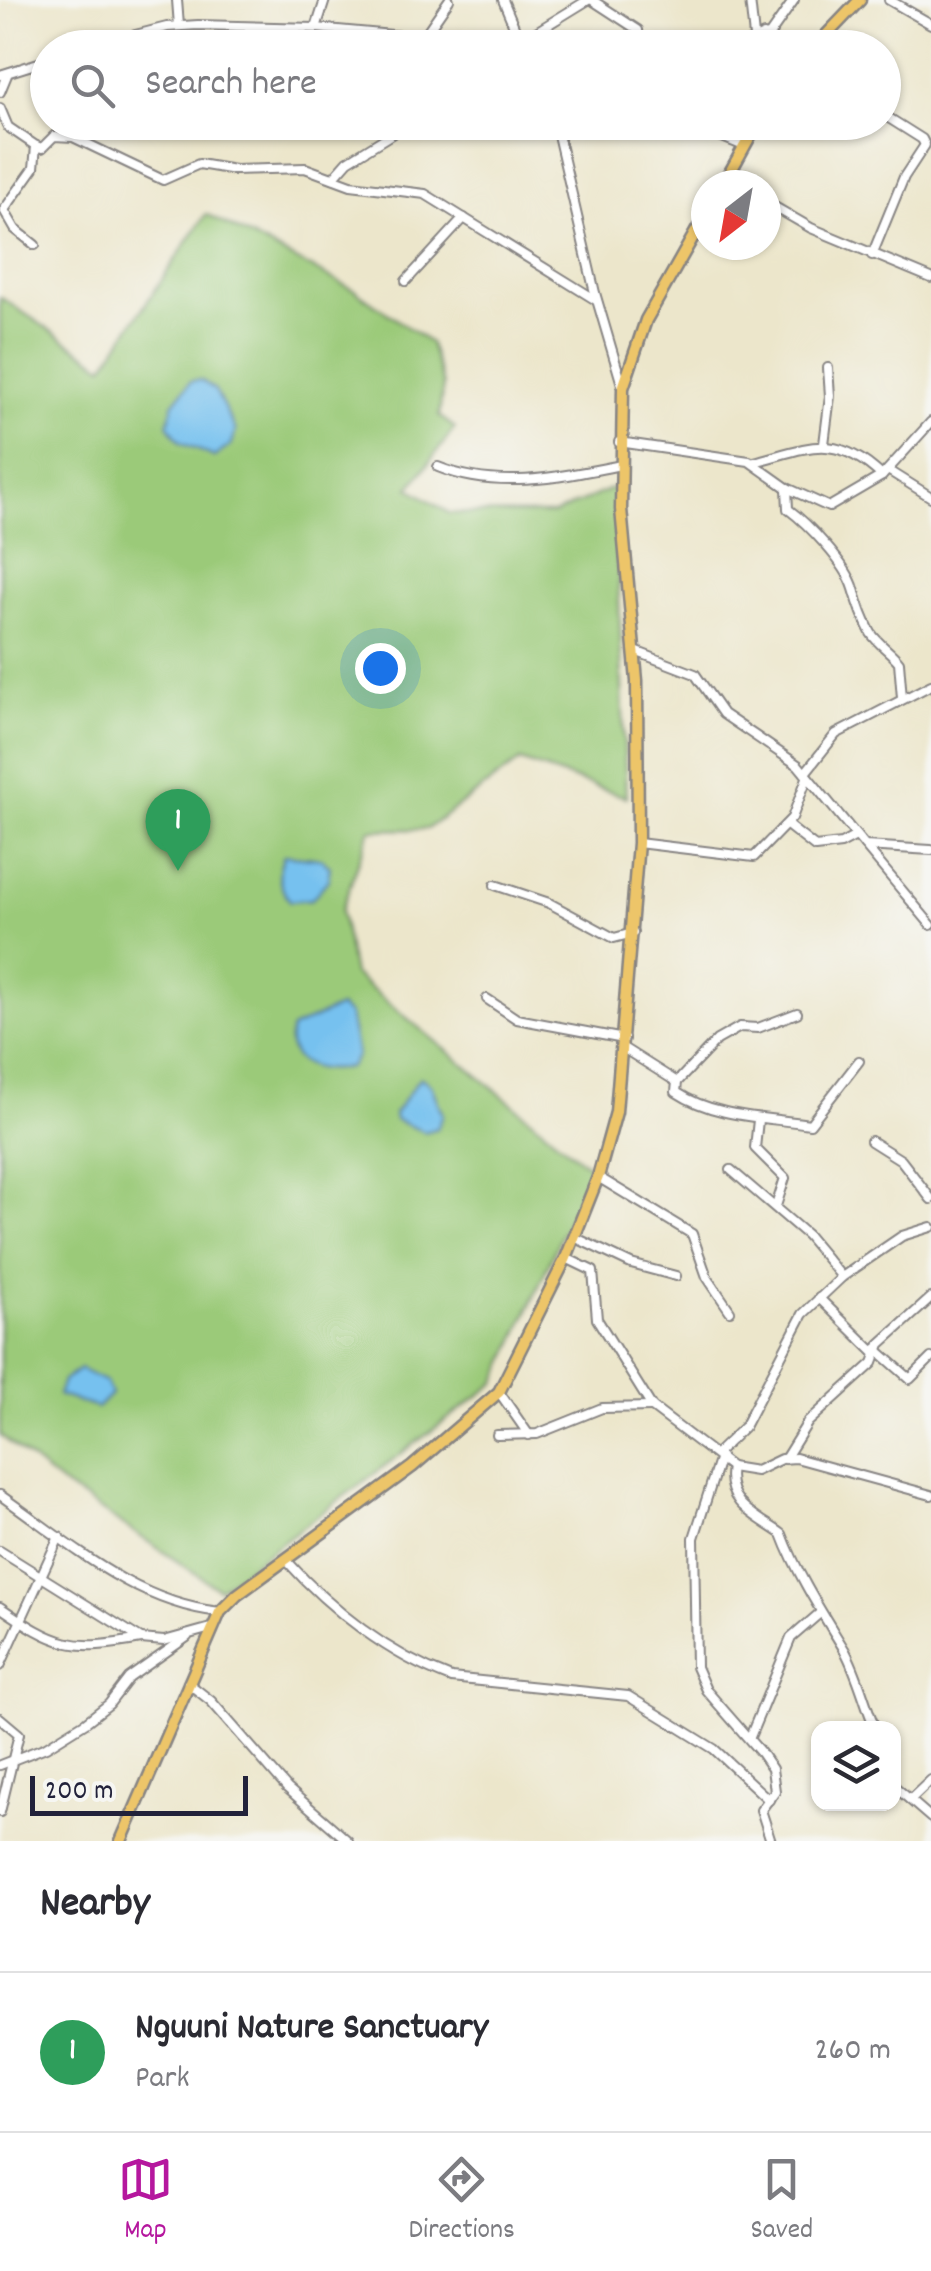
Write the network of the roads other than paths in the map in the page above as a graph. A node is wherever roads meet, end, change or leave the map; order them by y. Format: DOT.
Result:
graph roads {
  1 [pos="177,0"];
  2 [pos="325,0"];
  3 [pos="448,0"];
  4 [pos="502,0"];
  5 [pos="590,0"];
  6 [pos="750,0"];
  7 [pos="794,0"];
  8 [pos="860,0"];
  9 [pos="889,0"];
  10 [pos="931,24"];
  11 [pos="179,26"];
  12 [pos="316,28"];
  13 [pos="162,30"];
  14 [pos="334,30"];
  15 [pos="428,30"];
  16 [pos="515,30"];
  17 [pos="545,30"];
  18 [pos="636,30"];
  19 [pos="753,30"];
  20 [pos="774,30"];
  21 [pos="831,30"];
  22 [pos="30,65"];
  23 [pos="2,73"];
  24 [pos="0,92"];
  25 [pos="0,108"];
  26 [pos="901,126"];
  27 [pos="50,140"];
  28 [pos="77,140"];
  29 [pos="388,140"];
  30 [pos="559,140"];
  31 [pos="729,140"];
  32 [pos="748,140"];
  33 [pos="36,146"];
  34 [pos="744,146"];
  35 [pos="734,170"];
  36 [pos="333,178"];
  37 [pos="781,211"];
  38 [pos="464,218"];
  39 [pos="691,240"];
  40 [pos="35,245"];
  41 [pos="872,254"];
  42 [pos="931,278"];
  43 [pos="406,280"];
  44 [pos="596,300"];
  45 [pos="828,368"];
  46 [pos="623,388"];
  47 [pos="930,426"];
  48 [pos="620,442"];
  49 [pos="824,444"];
  50 [pos="754,462"];
  51 [pos="621,466"];
  52 [pos="438,467"];
  53 [pos="885,473"];
  54 [pos="787,488"];
  55 [pos="931,497"];
  56 [pos="635,651"];
  57 [pos="931,684"];
  58 [pos="902,698"];
  59 [pos="806,776"];
  60 [pos="787,825"];
  61 [pos="856,836"];
  62 [pos="638,842"];
  63 [pos="865,846"];
  64 [pos="931,850"];
  65 [pos="496,885"];
  66 [pos="931,925"];
  67 [pos="633,933"];
  68 [pos="487,999"];
  69 [pos="798,1013"];
  70 [pos="624,1043"];
  71 [pos="859,1061"];
  72 [pos="677,1082"];
  73 [pos="758,1120"];
  74 [pos="871,1141"];
  75 [pos="731,1170"];
  76 [pos="598,1177"];
  77 [pos="931,1198"];
  78 [pos="776,1206"];
  79 [pos="931,1227"];
  80 [pos="574,1237"];
  81 [pos="566,1258"];
  82 [pos="676,1276"];
  83 [pos="842,1276"];
  84 [pos="819,1298"];
  85 [pos="931,1298"];
  86 [pos="730,1310"];
  87 [pos="876,1352"];
  88 [pos="931,1358"];
  89 [pos="499,1392"];
  90 [pos="652,1406"];
  91 [pos="497,1435"];
  92 [pos="529,1435"];
  93 [pos="718,1455"];
  94 [pos="785,1459"];
  95 [pos="731,1467"];
  96 [pos="0,1495"];
  97 [pos="931,1495"];
  98 [pos="59,1537"];
  99 [pos="0,1551"];
  100 [pos="287,1560"];
  101 [pos="39,1577"];
  102 [pos="0,1607"];
  103 [pos="220,1612"];
  104 [pos="820,1613"];
  105 [pos="21,1621"];
  106 [pos="211,1628"];
  107 [pos="191,1635"];
  108 [pos="140,1639"];
  109 [pos="0,1666"];
  110 [pos="188,1682"];
  111 [pos="0,1718"];
  112 [pos="873,1721"];
  113 [pos="750,1737"];
  114 [pos="15,1758"];
  115 [pos="0,1765"];
  116 [pos="931,1780"];
  117 [pos="901,1791"];
  118 [pos="912,1798"];
  119 [pos="769,1800"];
  120 [pos="0,1812"];
  121 [pos="931,1818"];
  122 [pos="121,1841"];
  123 [pos="348,1841"];
  124 [pos="771,1841"];
  1 -- 11 [label="street"];
  2 -- 12 [label="street"];
  3 -- 15 [label="street"];
  4 -- 16 [label="street"];
  5 -- 17 [label="street"];
  5 -- 18 [label="street"];
  6 -- 19 [label="street"];
  7 -- 20 [label="street"];
  8 -- 21 [label="main road"];
  9 -- 10 [label="street"];
  11 -- 12 [label="street"];
  11 -- 13 [label="street"];
  12 -- 14 [label="street"];
  22 -- 23 [label="street"];
  23 -- 24 [label="street"];
  25 -- 33 [label="street"];
  26 -- 41 [label="street"];
  27 -- 33 [label="street"];
  28 -- 36 [label="street"];
  29 -- 36 [label="street"];
  30 -- 44 [label="street"];
  31 -- 34 [label="street"];
  32 -- 34 [label="main road"];
  33 -- 40 [label="street"];
  34 -- 35 [label="main road"];
  36 -- 38 [label="street"];
  37 -- 41 [label="street"];
  38 -- 43 [label="street"];
  38 -- 44 [label="street"];
  39 -- 46 [label="main road"];
  41 -- 42 [label="street"];
  44 -- 46 [label="street"];
  45 -- 49 [label="street"];
  46 -- 48 [label="main road"];
  47 -- 53 [label="street"];
  48 -- 50 [label="street"];
  48 -- 51 [label="main road"];
  49 -- 50 [label="street"];
  49 -- 53 [label="street"];
  50 -- 54 [label="street"];
  51 -- 52 [label="street"];
  51 -- 56 [label="main road"];
  53 -- 54 [label="street"];
  53 -- 55 [label="street"];
  54 -- 58 [label="street"];
  56 -- 59 [label="street"];
  56 -- 62 [label="main road"];
  57 -- 58 [label="street"];
  58 -- 59 [label="street"];
  59 -- 60 [label="street"];
  59 -- 61 [label="street"];
  60 -- 61 [label="street"];
  60 -- 62 [label="street"];
  61 -- 63 [label="street"];
  62 -- 67 [label="main road"];
  63 -- 64 [label="street"];
  63 -- 66 [label="street"];
  65 -- 67 [label="street"];
  67 -- 70 [label="main road"];
  68 -- 70 [label="street"];
  69 -- 72 [label="street"];
  70 -- 72 [label="street"];
  70 -- 76 [label="main road"];
  71 -- 73 [label="street"];
  72 -- 73 [label="street"];
  73 -- 78 [label="street"];
  74 -- 77 [label="street"];
  75 -- 78 [label="street"];
  76 -- 80 [label="main road"];
  76 -- 86 [label="street"];
  78 -- 83 [label="street"];
  79 -- 83 [label="street"];
  80 -- 81 [label="main road"];
  80 -- 82 [label="street"];
  81 -- 89 [label="main road"];
  81 -- 90 [label="street"];
  83 -- 84 [label="street"];
  84 -- 87 [label="street"];
  84 -- 93 [label="street"];
  85 -- 87 [label="street"];
  87 -- 88 [label="street"];
  87 -- 94 [label="street"];
  89 -- 92 [label="street"];
  89 -- 100 [label="main road"];
  90 -- 92 [label="street"];
  90 -- 93 [label="street"];
  91 -- 92 [label="street"];
  93 -- 95 [label="street"];
  93 -- 113 [label="street"];
  94 -- 95 [label="street"];
  94 -- 97 [label="street"];
  95 -- 104 [label="street"];
  96 -- 98 [label="street"];
  98 -- 101 [label="street"];
  98 -- 103 [label="street"];
  99 -- 101 [label="street"];
  100 -- 103 [label="main road"];
  100 -- 119 [label="street"];
  101 -- 105 [label="street"];
  101 -- 108 [label="street"];
  102 -- 105 [label="street"];
  103 -- 106 [label="main road"];
  104 -- 112 [label="street"];
  104 -- 113 [label="street"];
  105 -- 108 [label="street"];
  105 -- 109 [label="street"];
  106 -- 107 [label="street"];
  106 -- 110 [label="main road"];
  107 -- 108 [label="street"];
  107 -- 114 [label="street"];
  110 -- 122 [label="main road"];
  110 -- 123 [label="street"];
  111 -- 114 [label="street"];
  113 -- 119 [label="street"];
  114 -- 115 [label="street"];
  114 -- 120 [label="street"];
  116 -- 118 [label="street"];
  117 -- 118 [label="street"];
  118 -- 121 [label="street"];
  119 -- 124 [label="street"];
}
